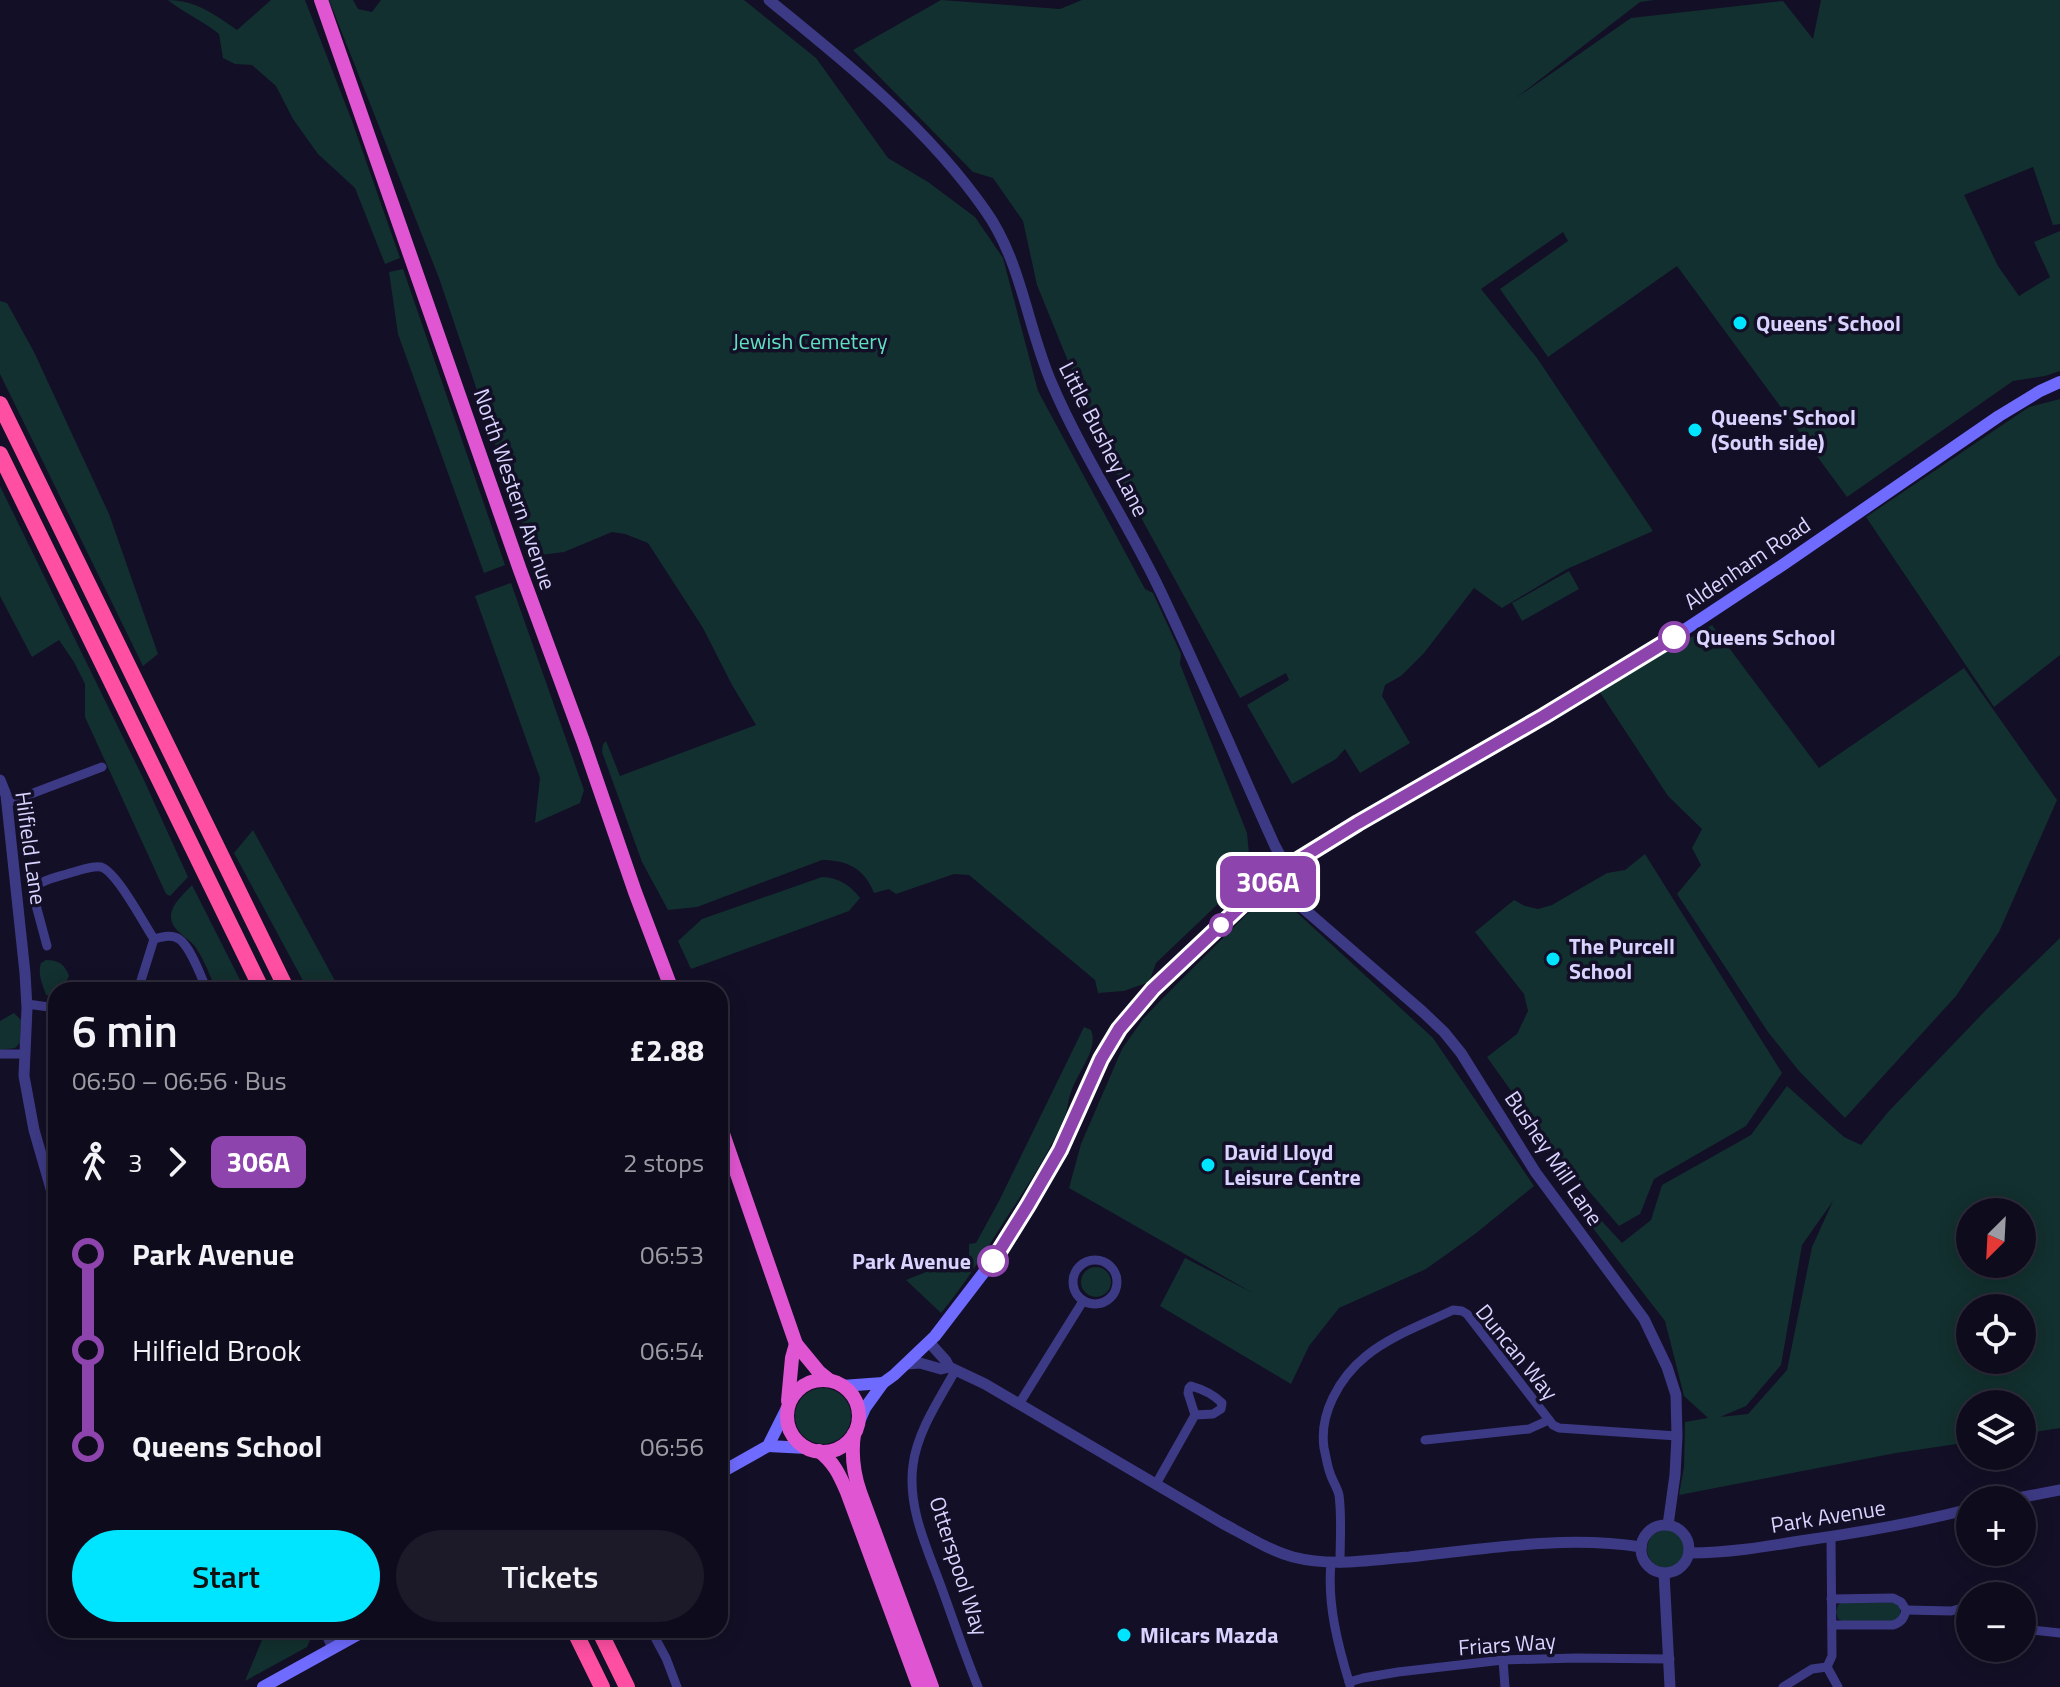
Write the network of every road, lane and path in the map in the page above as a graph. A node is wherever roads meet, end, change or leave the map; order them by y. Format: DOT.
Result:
graph roads {
  1 [pos="321,0"];
  2 [pos="769,0"];
  3 [pos="2060,382"];
  4 [pos="0,404"];
  5 [pos="0,454"];
  6 [pos="102,767"];
  7 [pos="0,780"];
  8 [pos="7,803"];
  9 [pos="1287,868"];
  10 [pos="1273,878"];
  11 [pos="154,939"];
  12 [pos="47,946"];
  13 [pos="141,982"];
  14 [pos="203,982"];
  15 [pos="258,982"];
  16 [pos="283,982"];
  17 [pos="669,982"];
  18 [pos="27,1004"];
  19 [pos="48,1007"];
  20 [pos="0,1054"];
  21 [pos="24,1054"];
  22 [pos="728,1148"];
  23 [pos="48,1178"];
  24 [pos="1083,1301"];
  25 [pos="929,1342"];
  26 [pos="796,1344"];
  27 [pos="906,1364"];
  28 [pos="952,1369"];
  29 [pos="836,1383"];
  30 [pos="883,1383"];
  31 [pos="1019,1404"];
  32 [pos="788,1407"];
  33 [pos="1195,1415"];
  34 [pos="1549,1420"];
  35 [pos="856,1429"];
  36 [pos="1677,1436"];
  37 [pos="1425,1440"];
  38 [pos="768,1446"];
  39 [pos="813,1450"];
  40 [pos="728,1468"];
  41 [pos="1156,1484"];
  42 [pos="2060,1490"];
  43 [pos="2036,1495"];
  44 [pos="1956,1512"];
  45 [pos="1668,1525"];
  46 [pos="1831,1537"];
  47 [pos="1641,1547"];
  48 [pos="1690,1553"];
  49 [pos="1335,1563"];
  50 [pos="1664,1573"];
  51 [pos="1831,1599"];
  52 [pos="1906,1610"];
  53 [pos="1956,1610"];
  54 [pos="1832,1625"];
  55 [pos="2036,1630"];
  56 [pos="2060,1633"];
  57 [pos="329,1638"];
  58 [pos="351,1638"];
  59 [pos="578,1638"];
  60 [pos="603,1638"];
  61 [pos="655,1638"];
  62 [pos="333,1648"];
  63 [pos="1670,1659"];
  64 [pos="1503,1660"];
  65 [pos="1827,1667"];
  66 [pos="1350,1685"];
  67 [pos="263,1687"];
  68 [pos="602,1687"];
  69 [pos="627,1687"];
  70 [pos="677,1687"];
  71 [pos="919,1687"];
  72 [pos="932,1687"];
  73 [pos="978,1687"];
  74 [pos="1505,1687"];
  75 [pos="1670,1687"];
  76 [pos="1783,1687"];
  77 [pos="1838,1687"];
  1 -- 17 [label="highway, North Western Avenue"];
  2 -- 9 [label="street, Little Bushey Lane"];
  3 -- 9 [label="main road, Aldenham Road"];
  4 -- 16 [label="highway"];
  5 -- 15 [label="highway"];
  6 -- 8 [label="street"];
  7 -- 8 [label="street, Hilfield Lane"];
  8 -- 18 [label="street, Hilfield Lane"];
  9 -- 10 [label="main road, Aldenham Road"];
  10 -- 25 [label="main road, Aldenham Road"];
  10 -- 36 [label="street, Bushey Mill Lane"];
  11 -- 12 [label="street"];
  11 -- 13 [label="street"];
  11 -- 14 [label="street"];
  18 -- 19 [label="street"];
  18 -- 21 [label="street, Hilfield Lane"];
  20 -- 21 [label="street"];
  21 -- 23 [label="street, Hilfield Lane"];
  22 -- 26 [label="highway"];
  24 -- 24 [label="street"];
  24 -- 31 [label="street"];
  25 -- 27 [label="main road, Aldenham Road"];
  25 -- 28 [label="street"];
  26 -- 29 [label="highway"];
  26 -- 32 [label="highway"];
  27 -- 28 [label="street"];
  27 -- 30 [label="main road, Aldenham Road"];
  28 -- 31 [label="street"];
  28 -- 73 [label="street, Otterspool Way"];
  29 -- 30 [label="main road"];
  29 -- 32 [label="highway"];
  29 -- 35 [label="highway"];
  30 -- 35 [label="main road, Aldenham Road"];
  31 -- 41 [label="street"];
  32 -- 38 [label="main road"];
  32 -- 39 [label="highway"];
  33 -- 41 [label="street"];
  34 -- 36 [label="street, Duncan Way"];
  34 -- 37 [label="street"];
  34 -- 49 [label="street, Duncan Way"];
  35 -- 39 [label="highway"];
  35 -- 72 [label="highway"];
  36 -- 45 [label="street, Bushey Mill Lane"];
  38 -- 39 [label="main road"];
  38 -- 40 [label="main road"];
  39 -- 71 [label="highway"];
  41 -- 49 [label="street"];
  42 -- 43 [label="street"];
  44 -- 46 [label="street, Park Avenue"];
  45 -- 47 [label="street"];
  45 -- 48 [label="street"];
  46 -- 48 [label="street, Park Avenue"];
  46 -- 51 [label="street"];
  47 -- 49 [label="street"];
  47 -- 50 [label="street"];
  48 -- 50 [label="street"];
  49 -- 66 [label="street"];
  50 -- 63 [label="street"];
  51 -- 52 [label="street"];
  51 -- 54 [label="street"];
  52 -- 53 [label="street"];
  52 -- 54 [label="street"];
  54 -- 65 [label="street"];
  55 -- 56 [label="street"];
  57 -- 62 [label="street"];
  58 -- 62 [label="main road"];
  59 -- 68 [label="highway"];
  60 -- 69 [label="highway"];
  61 -- 70 [label="street"];
  62 -- 67 [label="main road"];
  63 -- 64 [label="street, Friars Way"];
  63 -- 75 [label="street"];
  64 -- 66 [label="street, Friars Way"];
  64 -- 74 [label="street"];
  65 -- 76 [label="street"];
  65 -- 77 [label="street"];
}
